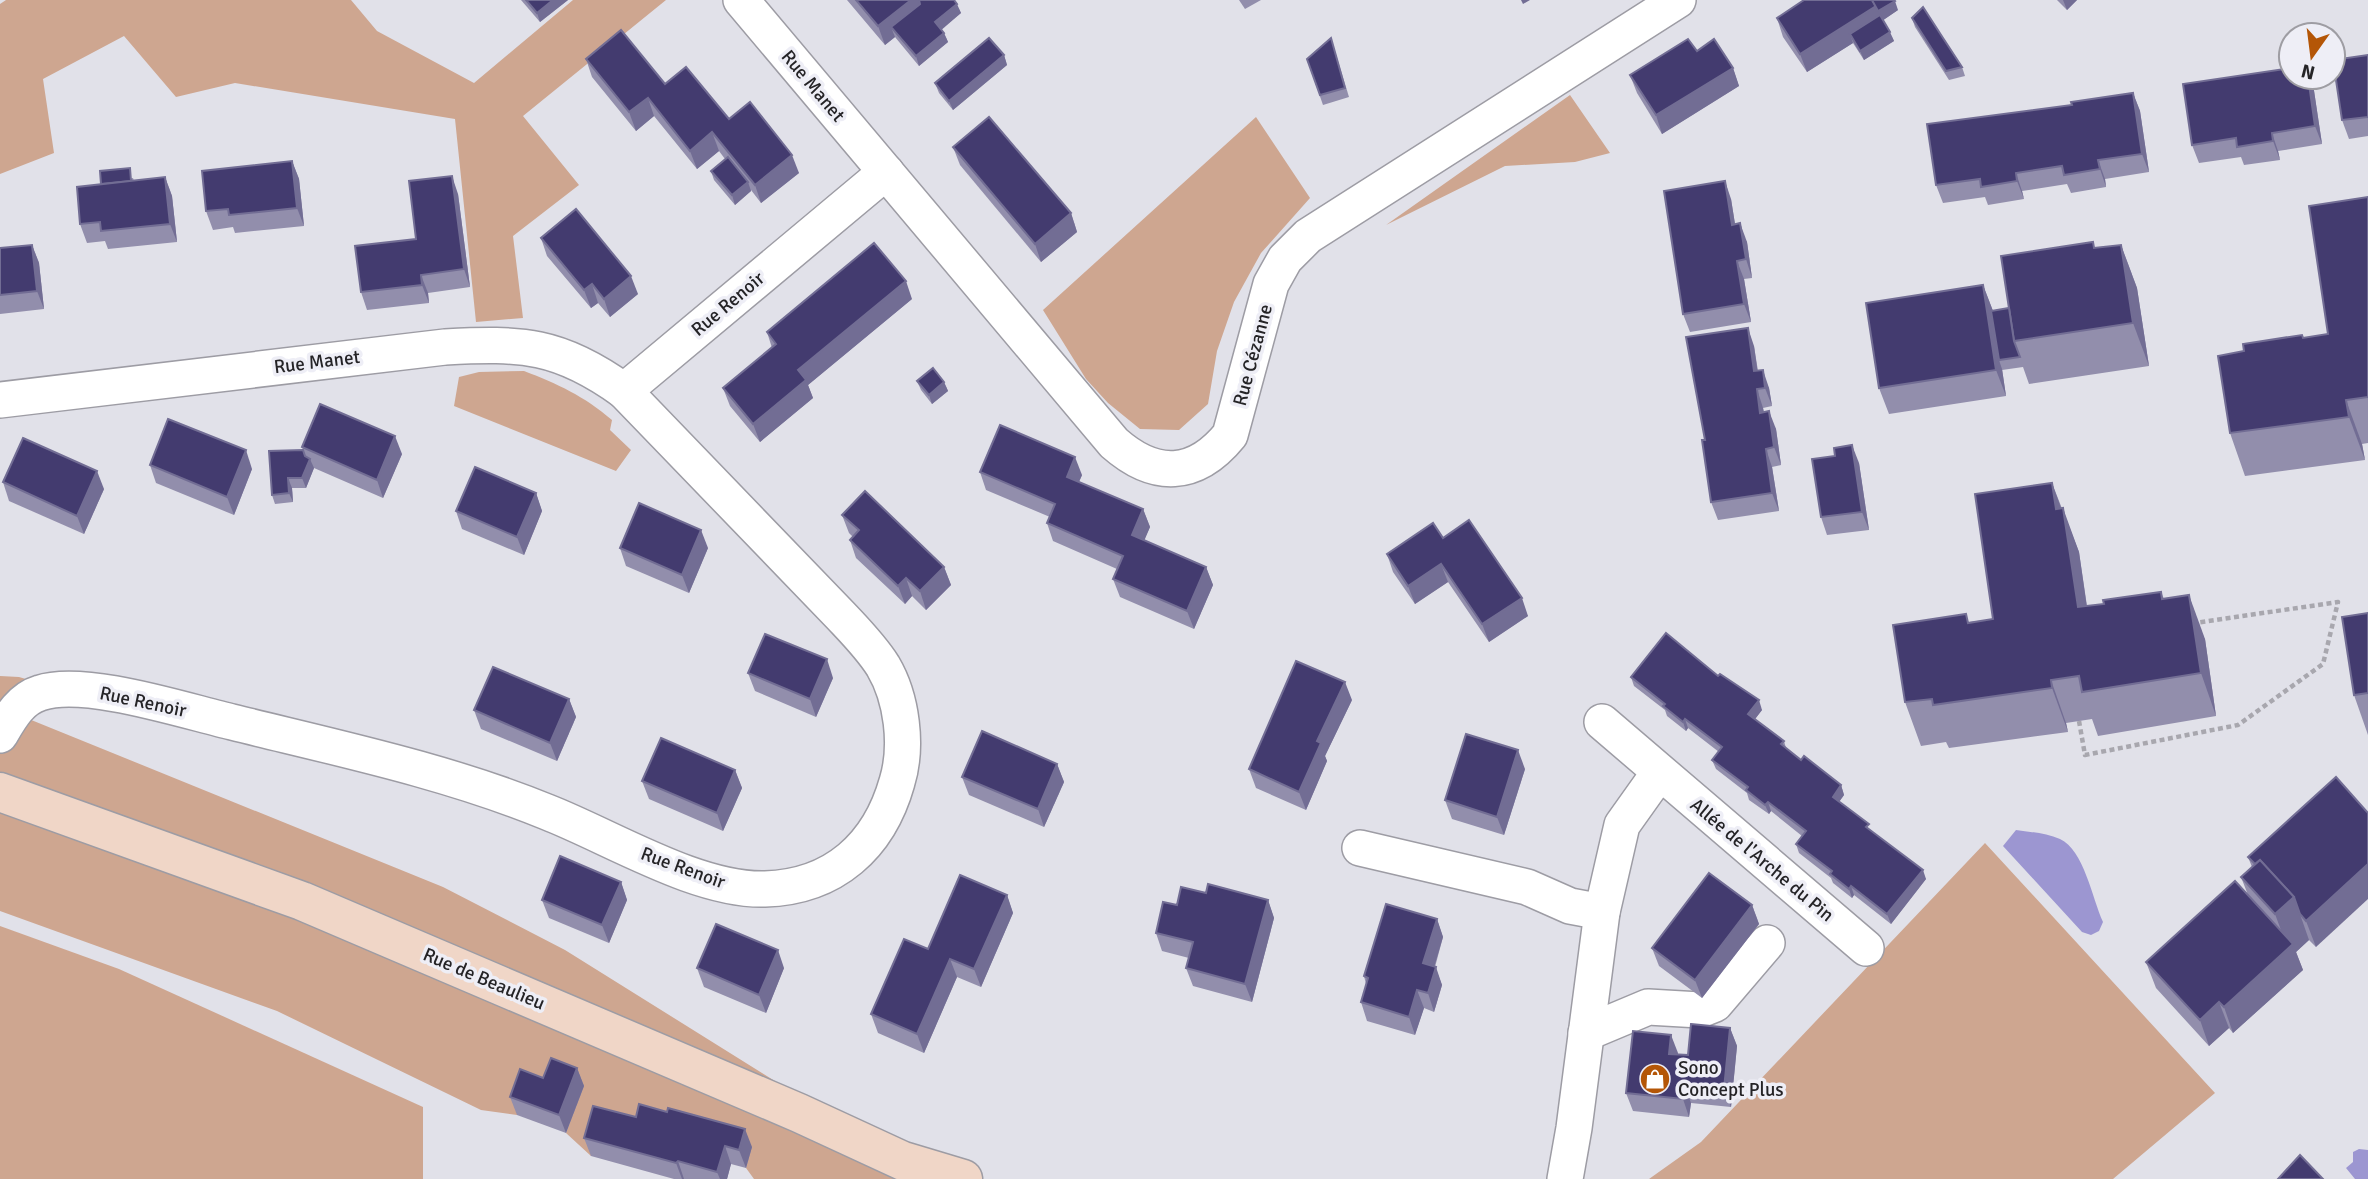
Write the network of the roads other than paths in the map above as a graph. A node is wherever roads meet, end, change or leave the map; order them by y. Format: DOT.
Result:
graph roads {
  1 [pos="740,0"];
  2 [pos="1678,0"];
  3 [pos="886,172"];
  4 [pos="624,391"];
  5 [pos="0,400"];
  6 [pos="1602,723"];
  7 [pos="0,735"];
  8 [pos="1659,773"];
  9 [pos="0,792"];
  10 [pos="1360,848"];
  11 [pos="1602,912"];
  12 [pos="1767,943"];
  13 [pos="1866,948"];
  14 [pos="1586,1033"];
  15 [pos="963,1179"];
  16 [pos="1565,1179"];
  1 -- 3 [label="street, Rue Manet"];
  2 -- 3 [label="street, Rue Cézanne"];
  3 -- 4 [label="street, Rue Renoir"];
  4 -- 5 [label="street, Rue Manet"];
  4 -- 7 [label="street, Rue Renoir"];
  6 -- 8 [label="street, Allée de l'Arche du Pin"];
  8 -- 11 [label="street"];
  8 -- 13 [label="street, Allée de l'Arche du Pin"];
  9 -- 15 [label="street, Rue de Beaulieu"];
  10 -- 11 [label="street"];
  11 -- 14 [label="street"];
  12 -- 14 [label="street"];
  14 -- 16 [label="street"];
}
